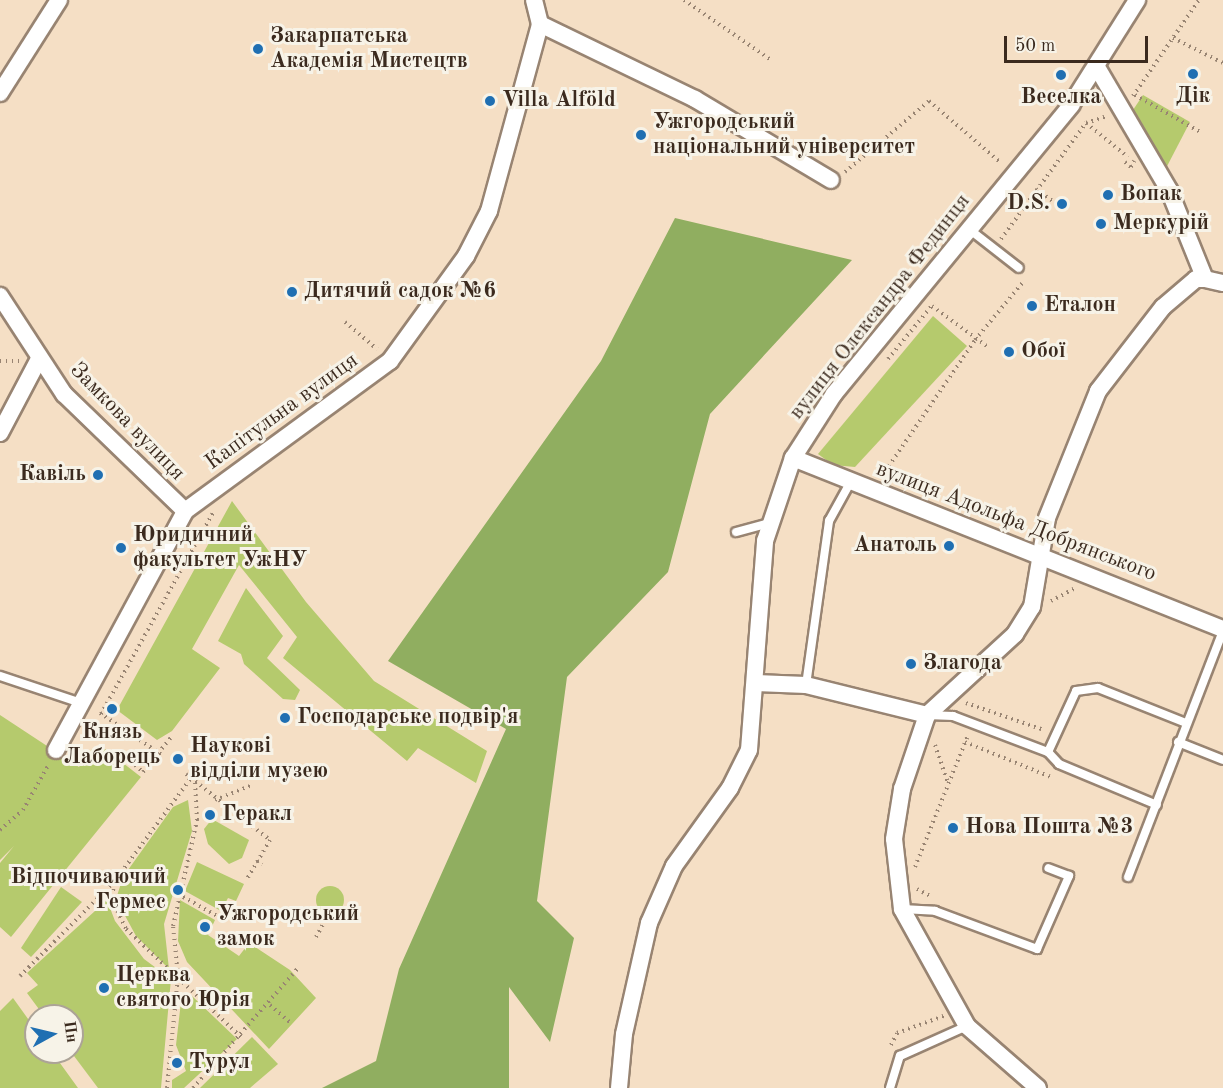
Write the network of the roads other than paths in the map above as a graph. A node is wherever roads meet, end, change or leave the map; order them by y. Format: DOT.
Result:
graph roads {
  1 [pos="59,0"];
  2 [pos="534,0"];
  3 [pos="1137,0"];
  4 [pos="540,24"];
  5 [pos="1098,69"];
  6 [pos="0,93"];
  7 [pos="831,180"];
  8 [pos="969,229"];
  9 [pos="1019,268"];
  10 [pos="1205,279"];
  11 [pos="1223,283"];
  12 [pos="0,296"];
  13 [pos="38,362"];
  14 [pos="0,433"];
  15 [pos="793,458"];
  16 [pos="850,483"];
  17 [pos="185,512"];
  18 [pos="769,523"];
  19 [pos="736,532"];
  20 [pos="1045,554"];
  21 [pos="1223,630"];
  22 [pos="0,676"];
  23 [pos="756,683"];
  24 [pos="806,685"];
  25 [pos="80,707"];
  26 [pos="927,715"];
  27 [pos="1186,723"];
  28 [pos="1178,742"];
  29 [pos="56,750"];
  30 [pos="1048,752"];
  31 [pos="1223,760"];
  32 [pos="1157,805"];
  33 [pos="1048,868"];
  34 [pos="1128,877"];
  35 [pos="902,909"];
  36 [pos="967,1026"];
  37 [pos="619,1088"];
  38 [pos="890,1088"];
  39 [pos="1038,1088"];
  1 -- 6 [label="street"];
  2 -- 4 [label="street, Капітульна вулиця"];
  3 -- 5 [label="street, вулиця Олександра Фединця"];
  4 -- 7 [label="street"];
  4 -- 17 [label="street, Капітульна вулиця"];
  5 -- 8 [label="street, вулиця Олександра Фединця"];
  5 -- 10 [label="street"];
  8 -- 9 [label="lane"];
  8 -- 15 [label="street, вулиця Олександра Фединця"];
  10 -- 11 [label="street"];
  10 -- 20 [label="street"];
  12 -- 13 [label="street, Замкова вулиця"];
  13 -- 14 [label="street, Замкова вулиця"];
  13 -- 17 [label="street, Замкова вулиця"];
  15 -- 16 [label="street, вулиця Адольфа Добрянського"];
  15 -- 18 [label="street, вулиця Олександра Фединця"];
  16 -- 20 [label="street, вулиця Адольфа Добрянського"];
  16 -- 24 [label="lane"];
  17 -- 25 [label="street, Капітульна вулиця"];
  18 -- 19 [label="lane"];
  18 -- 23 [label="street, вулиця Олександра Фединця"];
  20 -- 21 [label="street, вулиця Адольфа Добрянського"];
  20 -- 26 [label="street"];
  21 -- 27 [label="lane"];
  22 -- 25 [label="lane"];
  23 -- 24 [label="street"];
  23 -- 37 [label="street, вулиця Олександра Фединця"];
  24 -- 26 [label="street"];
  25 -- 29 [label="street, Капітульна вулиця"];
  26 -- 30 [label="lane"];
  26 -- 35 [label="street"];
  27 -- 28 [label="lane"];
  27 -- 30 [label="lane"];
  28 -- 31 [label="lane"];
  28 -- 32 [label="lane"];
  30 -- 32 [label="lane"];
  32 -- 34 [label="lane"];
  33 -- 35 [label="lane"];
  35 -- 36 [label="street"];
  36 -- 38 [label="lane"];
  36 -- 39 [label="street"];
}
